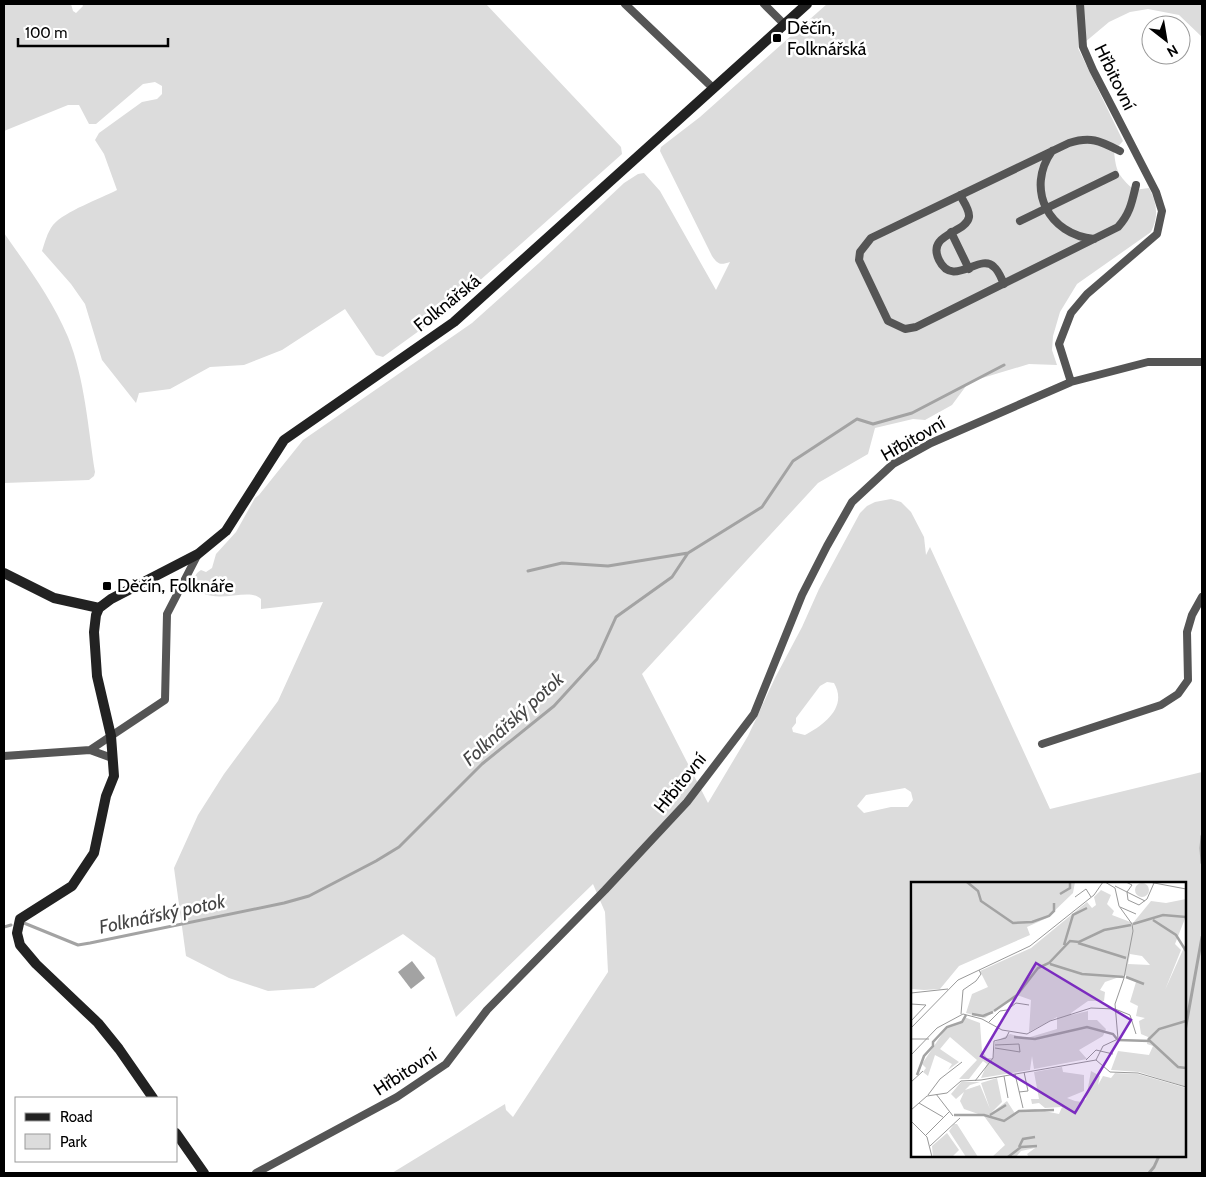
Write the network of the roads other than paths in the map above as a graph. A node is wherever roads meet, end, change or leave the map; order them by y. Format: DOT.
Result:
graph roads {
  1 [pos="625,4"];
  2 [pos="764,4"];
  3 [pos="807,4"];
  4 [pos="1080,4"];
  5 [pos="784,24"];
  6 [pos="714,88"];
  7 [pos="1120,150"];
  8 [pos="1052,151"];
  9 [pos="1115,175"];
  10 [pos="1136,185"];
  11 [pos="960,195"];
  12 [pos="1046,208"];
  13 [pos="1020,221"];
  14 [pos="951,232"];
  15 [pos="1096,239"];
  16 [pos="969,269"];
  17 [pos="1004,284"];
  18 [pos="1202,362"];
  19 [pos="1071,382"];
  20 [pos="198,554"];
  21 [pos="4,573"];
  22 [pos="1202,598"];
  23 [pos="99,608"];
  24 [pos="111,736"];
  25 [pos="1042,744"];
  26 [pos="90,750"];
  27 [pos="4,756"];
  28 [pos="112,758"];
  29 [pos="152,1097"];
  30 [pos="178,1136"];
  31 [pos="204,1173"];
  32 [pos="256,1173"];
  1 -- 6 [label="street"];
  2 -- 5 [label="street"];
  3 -- 5 [label="street, Folknářská"];
  4 -- 19 [label="street, Hřbitovní"];
  5 -- 6 [label="street, Folknářská"];
  6 -- 20 [label="street, Folknářská"];
  7 -- 8 [label="street"];
  8 -- 11 [label="street"];
  8 -- 12 [label="street"];
  9 -- 12 [label="street"];
  10 -- 15 [label="street"];
  11 -- 14 [label="street"];
  11 -- 17 [label="street"];
  12 -- 13 [label="street"];
  12 -- 15 [label="street"];
  14 -- 16 [label="street"];
  14 -- 16 [label="street"];
  15 -- 17 [label="street"];
  16 -- 17 [label="street"];
  18 -- 19 [label="street, Hřbitovní"];
  19 -- 32 [label="street, Hřbitovní"];
  20 -- 23 [label="street, Folknářská"];
  20 -- 24 [label="street"];
  21 -- 23 [label="street"];
  22 -- 25 [label="street"];
  23 -- 24 [label="street"];
  24 -- 26 [label="street"];
  24 -- 28 [label="street"];
  26 -- 27 [label="street"];
  26 -- 28 [label="street"];
  28 -- 29 [label="street"];
  30 -- 31 [label="street"];
}
